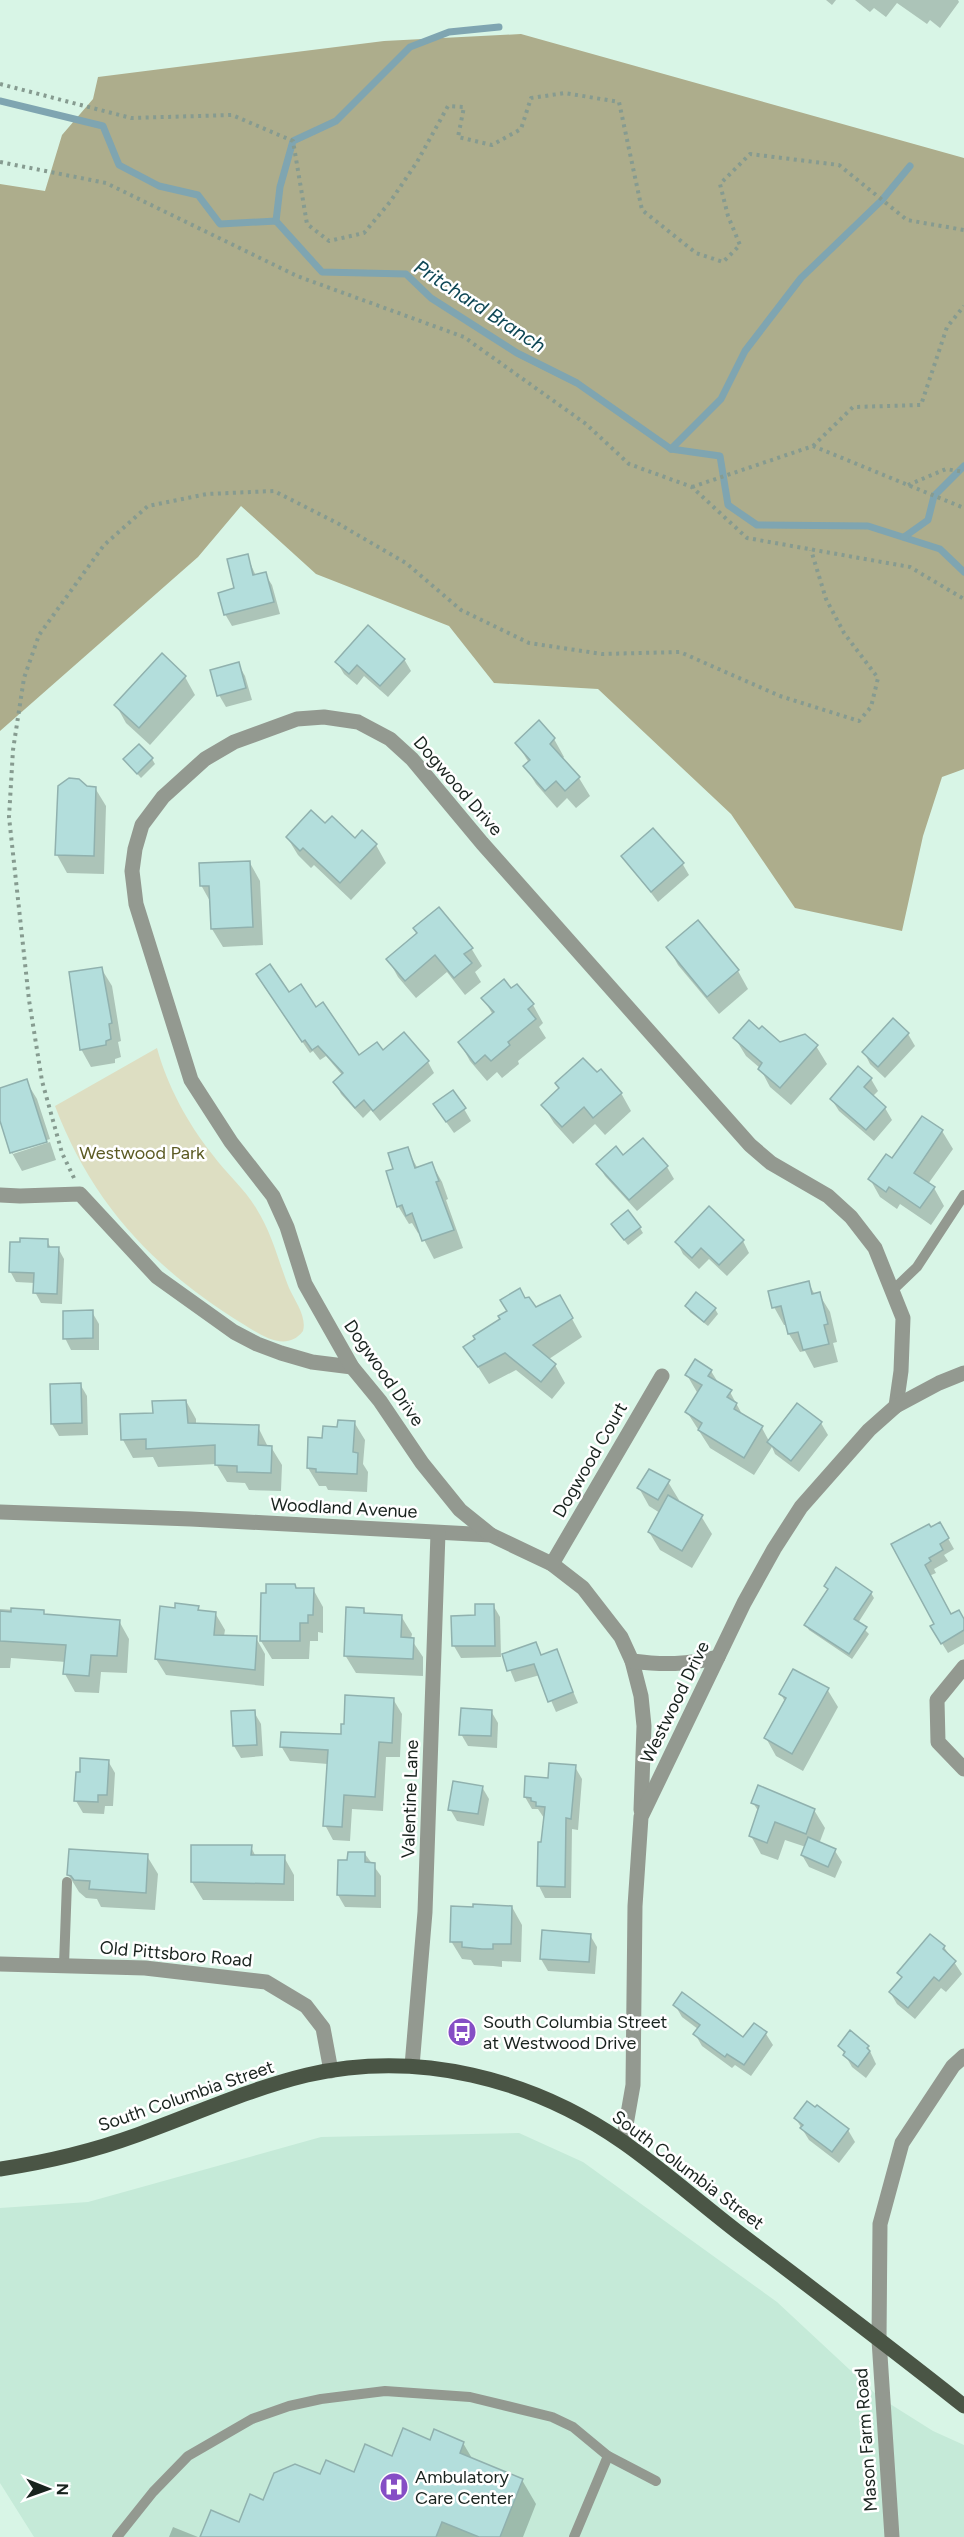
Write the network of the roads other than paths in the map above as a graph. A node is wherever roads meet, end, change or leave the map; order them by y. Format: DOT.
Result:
graph roads {
  1 [pos="0,1195"];
  2 [pos="964,1195"];
  3 [pos="893,1290"];
  4 [pos="352,1367"];
  5 [pos="964,1374"];
  6 [pos="662,1376"];
  7 [pos="896,1406"];
  8 [pos="0,1512"];
  9 [pos="438,1533"];
  10 [pos="491,1535"];
  11 [pos="552,1563"];
  12 [pos="718,1658"];
  13 [pos="632,1661"];
  14 [pos="964,1667"];
  15 [pos="964,1769"];
  16 [pos="641,1817"];
  17 [pos="67,1882"];
  18 [pos="0,1964"];
  19 [pos="64,1965"];
  20 [pos="964,2055"];
  21 [pos="412,2066"];
  22 [pos="331,2071"];
  23 [pos="623,2142"];
  24 [pos="0,2169"];
  25 [pos="879,2340"];
  26 [pos="964,2406"];
  27 [pos="608,2456"];
  28 [pos="656,2481"];
  29 [pos="117,2537"];
  30 [pos="574,2537"];
  31 [pos="892,2537"];
  1 -- 4 [label="street"];
  2 -- 3 [label="lane"];
  3 -- 4 [label="street, Dogwood Drive"];
  3 -- 7 [label="street, Dogwood Drive"];
  4 -- 10 [label="street, Dogwood Drive"];
  5 -- 7 [label="street, Westwood Drive"];
  6 -- 11 [label="street, Dogwood Court"];
  7 -- 12 [label="street, Westwood Drive"];
  8 -- 9 [label="street, Woodland Avenue"];
  9 -- 10 [label="street, Woodland Avenue"];
  9 -- 21 [label="street, Valentine Lane"];
  10 -- 11 [label="street, Woodland Avenue"];
  11 -- 13 [label="street, Woodland Avenue"];
  12 -- 13 [label="street"];
  12 -- 16 [label="street, Westwood Drive"];
  13 -- 16 [label="street, Woodland Avenue"];
  14 -- 15 [label="street"];
  16 -- 23 [label="street, Westwood Drive"];
  17 -- 19 [label="lane"];
  18 -- 19 [label="street, Old Pittsboro Road"];
  19 -- 22 [label="street, Old Pittsboro Road"];
  20 -- 25 [label="street"];
  21 -- 22 [label="main road, South Columbia Street"];
  21 -- 23 [label="main road, South Columbia Street"];
  22 -- 24 [label="main road, South Columbia Street"];
  23 -- 25 [label="main road, South Columbia Street"];
  25 -- 26 [label="main road, South Columbia Street"];
  25 -- 31 [label="street, Mason Farm Road"];
  27 -- 28 [label="lane"];
  27 -- 29 [label="lane"];
  27 -- 30 [label="lane"];
}
